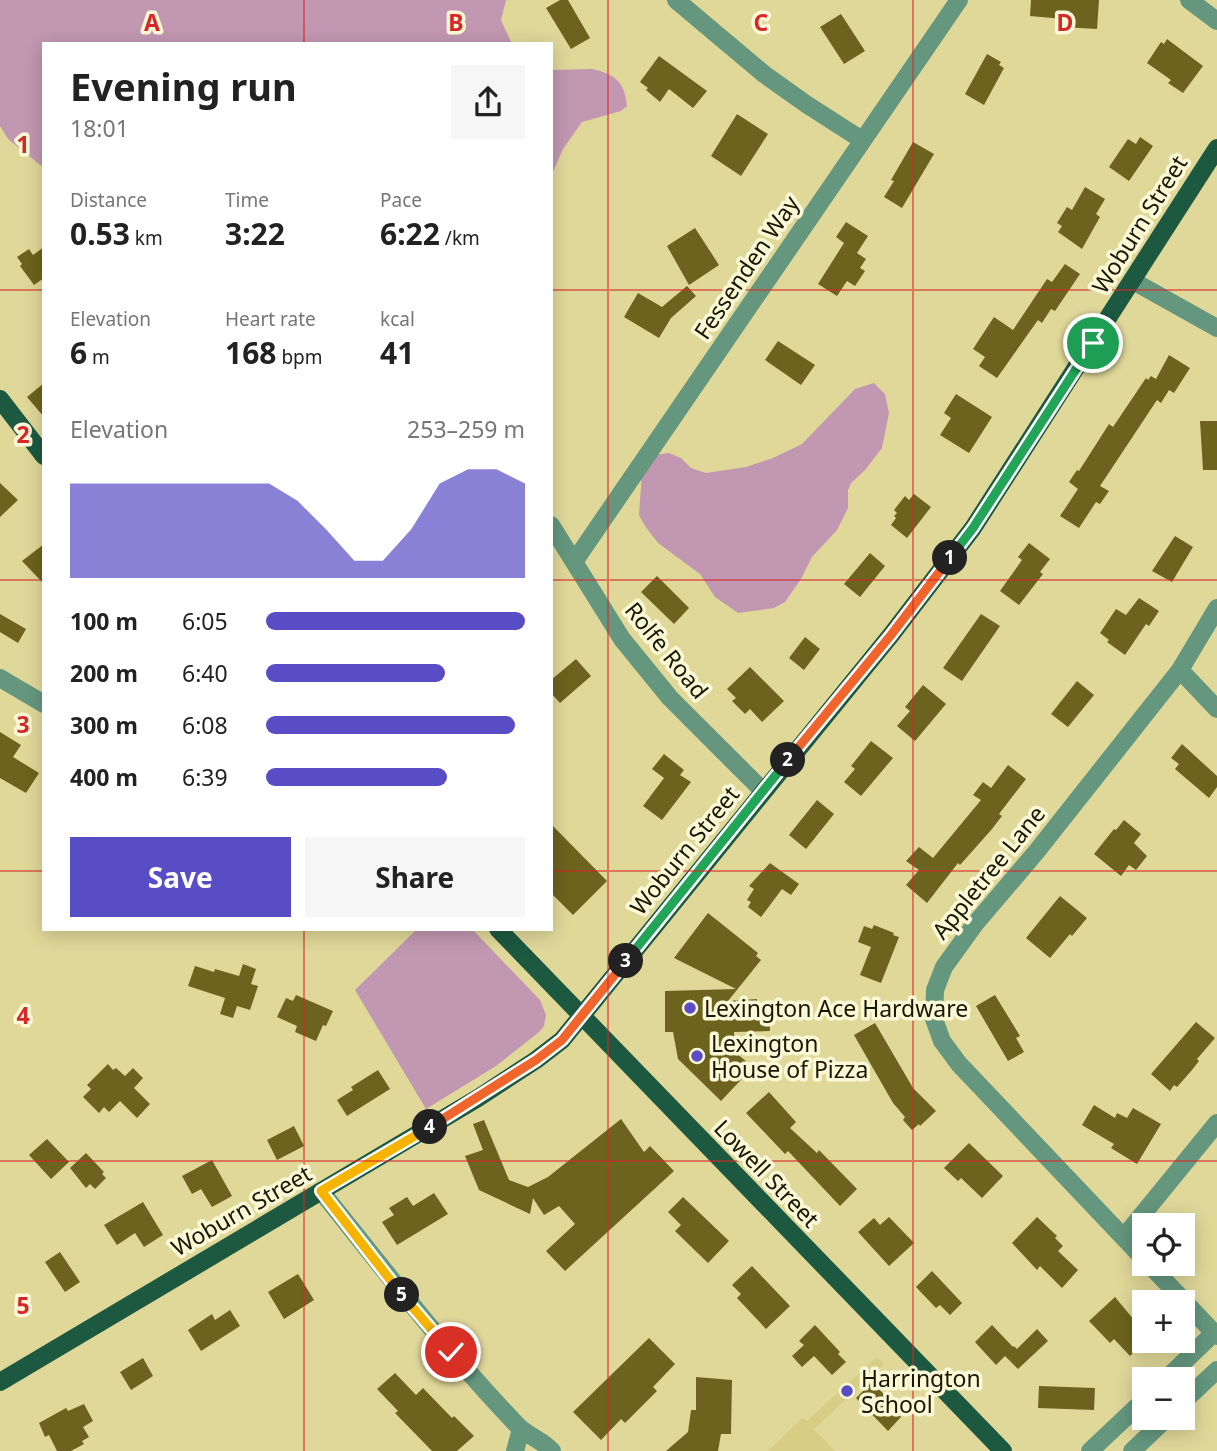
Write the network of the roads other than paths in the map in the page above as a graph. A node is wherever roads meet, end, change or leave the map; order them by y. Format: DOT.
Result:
graph roads {
  1 [pos="676,0"];
  2 [pos="958,0"];
  3 [pos="1189,0"];
  4 [pos="1217,21"];
  5 [pos="862,141"];
  6 [pos="1217,148"];
  7 [pos="1133,281"];
  8 [pos="1217,328"];
  9 [pos="0,399"];
  10 [pos="42,453"];
  11 [pos="553,528"];
  12 [pos="574,562"];
  13 [pos="1217,608"];
  14 [pos="1180,670"];
  15 [pos="0,678"];
  16 [pos="42,703"];
  17 [pos="1217,709"];
  18 [pos="763,791"];
  19 [pos="500,931"];
  20 [pos="582,1017"];
  21 [pos="1217,1123"];
  22 [pos="321,1191"];
  23 [pos="1124,1237"];
  24 [pos="1132,1246"];
  25 [pos="1160,1276"];
  26 [pos="1215,1335"];
  27 [pos="1179,1367"];
  28 [pos="1217,1370"];
  29 [pos="0,1382"];
  30 [pos="1195,1391"];
  31 [pos="1132,1411"];
  32 [pos="521,1429"];
  33 [pos="1154,1430"];
  34 [pos="515,1451"];
  35 [pos="552,1451"];
  36 [pos="1003,1451"];
  37 [pos="1090,1451"];
  38 [pos="1132,1451"];
  1 -- 5 [label="street"];
  2 -- 5 [label="street, Fessenden Way"];
  3 -- 4 [label="street"];
  5 -- 12 [label="street, Fessenden Way"];
  6 -- 7 [label="main road, Woburn Street"];
  7 -- 8 [label="street"];
  7 -- 18 [label="main road, Woburn Street"];
  9 -- 10 [label="main road"];
  11 -- 12 [label="street, Rolfe Road"];
  12 -- 18 [label="street, Rolfe Road"];
  13 -- 14 [label="street, Appletree Lane"];
  14 -- 17 [label="street"];
  14 -- 23 [label="street, Appletree Lane"];
  15 -- 16 [label="street"];
  18 -- 20 [label="main road, Woburn Street"];
  19 -- 20 [label="main road, Lowell Street"];
  20 -- 22 [label="main road, Woburn Street"];
  20 -- 36 [label="main road, Lowell Street"];
  21 -- 23 [label="street"];
  22 -- 29 [label="main road, Woburn Street"];
  22 -- 32 [label="street"];
  23 -- 24 [label="street, Appletree Lane"];
  25 -- 26 [label="street"];
  26 -- 27 [label="street"];
  28 -- 30 [label="street"];
  31 -- 37 [label="street"];
  32 -- 34 [label="street"];
  32 -- 35 [label="street"];
  33 -- 38 [label="street"];
}
